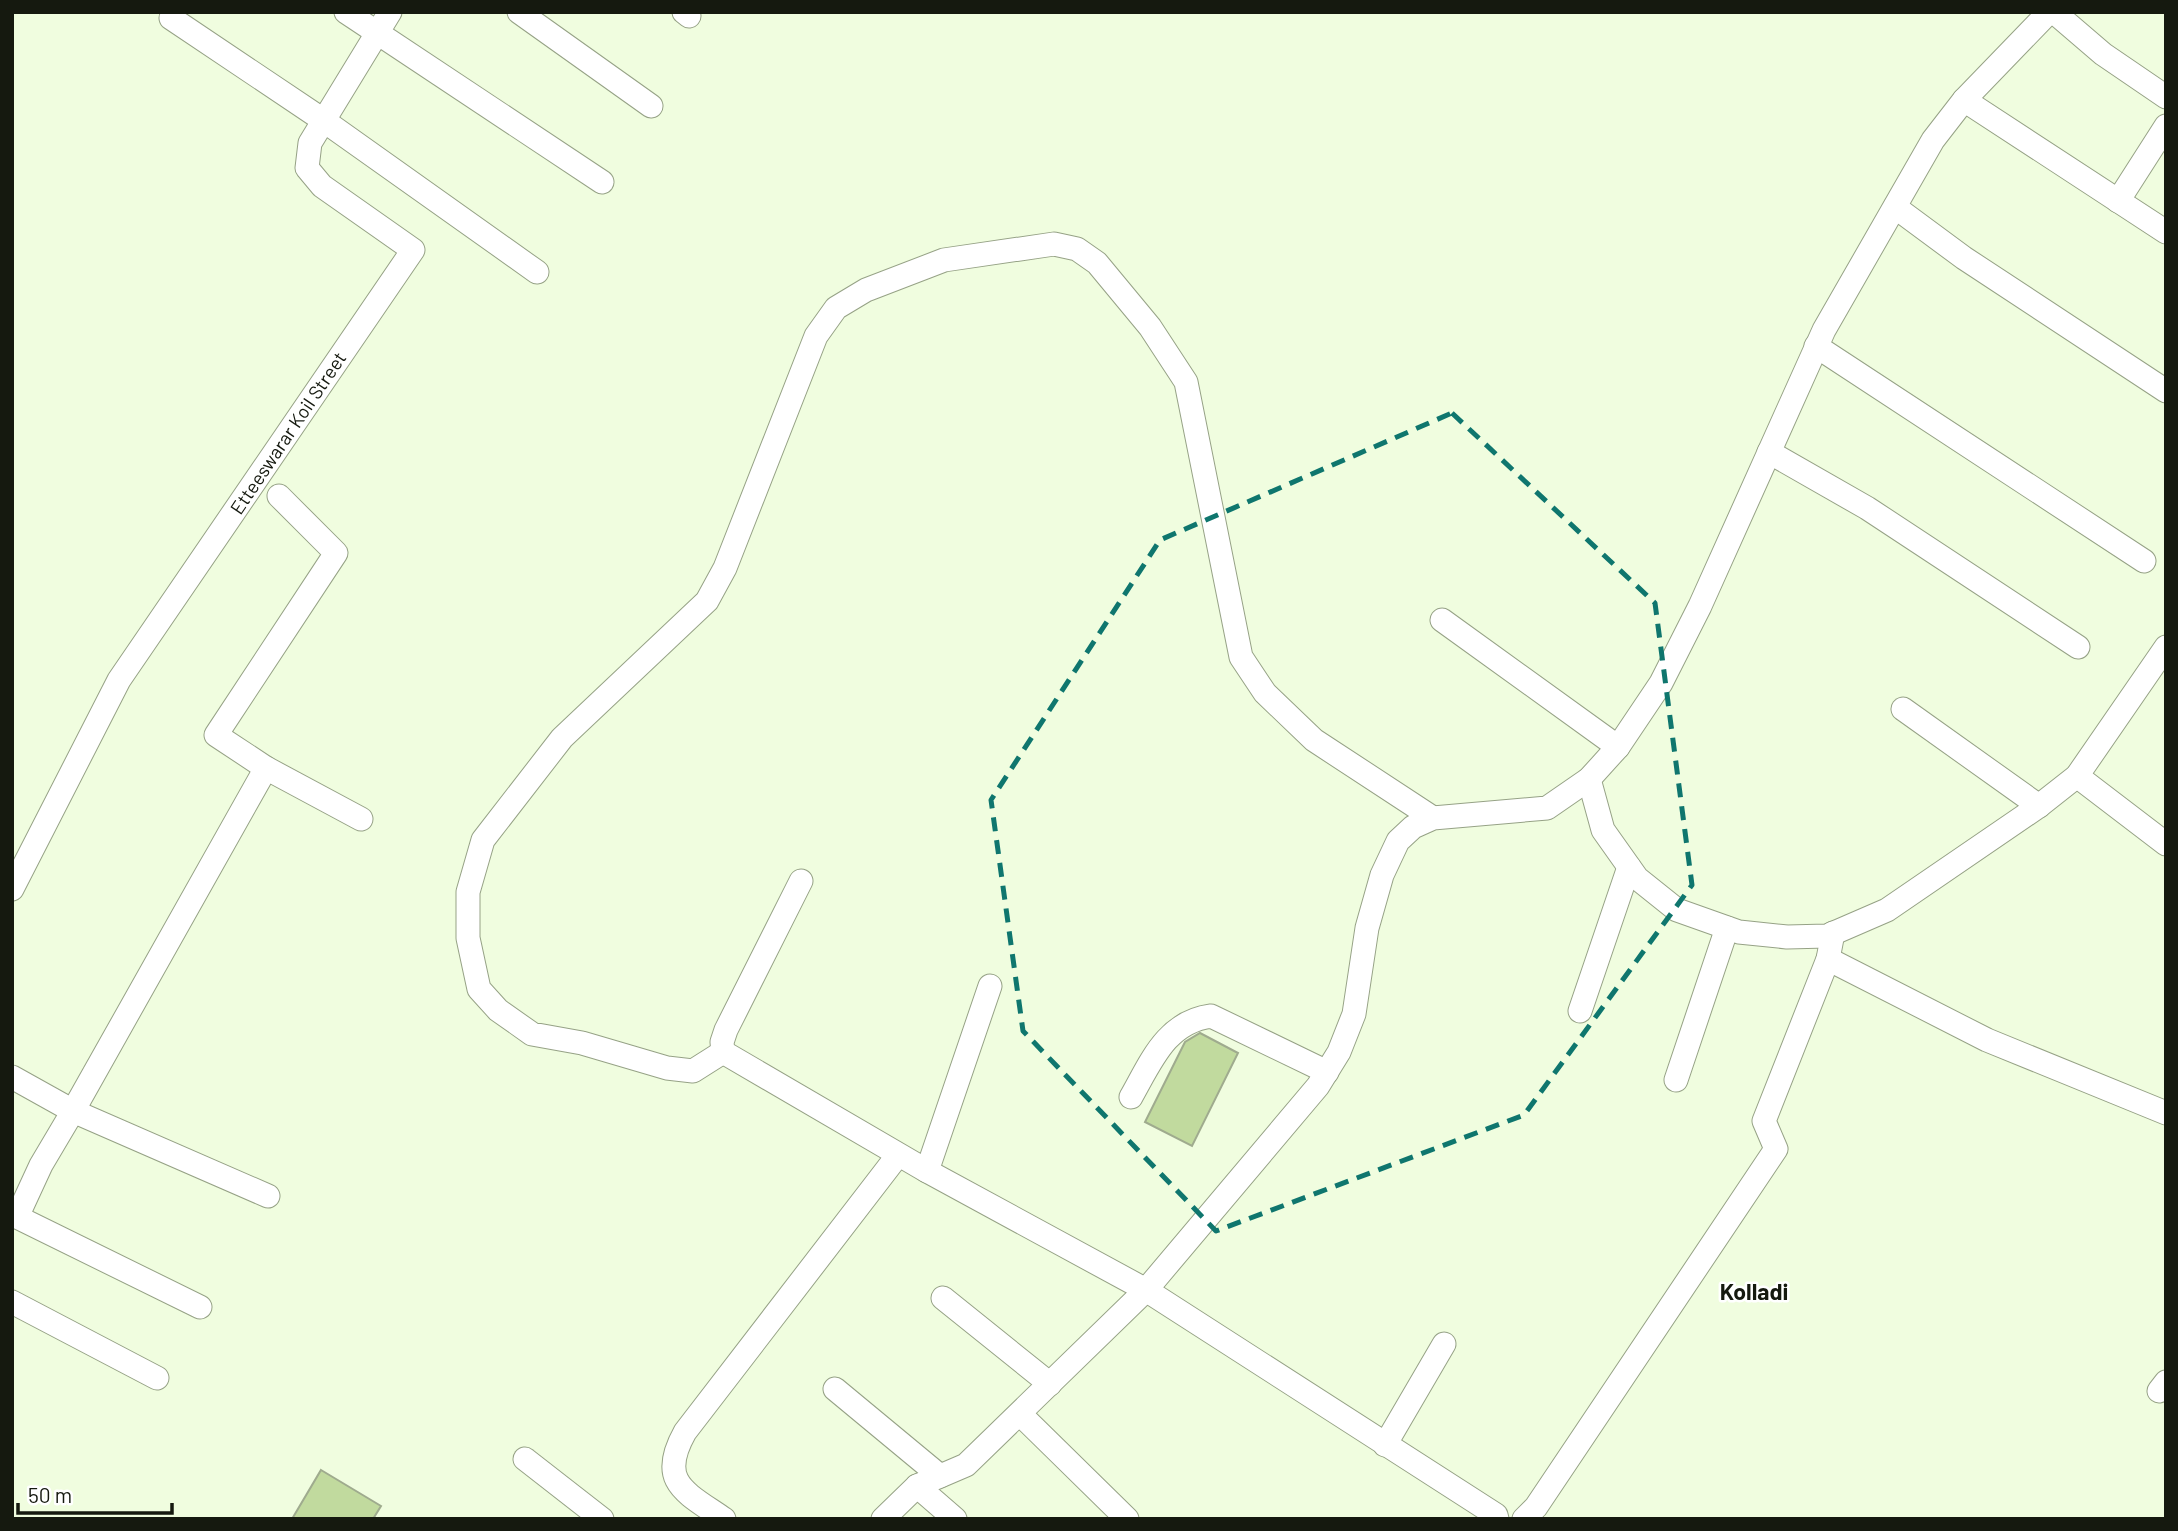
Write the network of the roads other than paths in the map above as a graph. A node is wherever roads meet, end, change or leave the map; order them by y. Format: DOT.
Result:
graph roads {
  1 [pos="346,12"];
  2 [pos="390,12"];
  3 [pos="519,12"];
  4 [pos="2052,12"];
  5 [pos="171,18"];
  6 [pos="377,33"];
  7 [pos="2166,97"];
  8 [pos="1964,100"];
  9 [pos="651,106"];
  10 [pos="323,120"];
  11 [pos="2166,126"];
  12 [pos="602,182"];
  13 [pos="2118,201"];
  14 [pos="1895,207"];
  15 [pos="2166,232"];
  16 [pos="537,272"];
  17 [pos="1816,346"];
  18 [pos="2166,391"];
  19 [pos="1769,452"];
  20 [pos="279,496"];
  21 [pos="2144,561"];
  22 [pos="1442,621"];
  23 [pos="2078,647"];
  24 [pos="2166,648"];
  25 [pos="1903,709"];
  26 [pos="1618,747"];
  27 [pos="267,768"];
  28 [pos="2077,776"];
  29 [pos="1589,779"];
  30 [pos="2039,806"];
  31 [pos="1433,818"];
  32 [pos="361,819"];
  33 [pos="2166,844"];
  34 [pos="1629,867"];
  35 [pos="801,881"];
  36 [pos="12,889"];
  37 [pos="1727,928"];
  38 [pos="1833,933"];
  39 [pos="1828,959"];
  40 [pos="990,986"];
  41 [pos="1580,1011"];
  42 [pos="723,1052"];
  43 [pos="1327,1072"];
  44 [pos="12,1077"];
  45 [pos="1676,1080"];
  46 [pos="1131,1097"];
  47 [pos="73,1111"];
  48 [pos="2166,1113"];
  49 [pos="898,1155"];
  50 [pos="927,1171"];
  51 [pos="268,1196"];
  52 [pos="14,1225"];
  53 [pos="1146,1290"];
  54 [pos="943,1298"];
  55 [pos="12,1302"];
  56 [pos="200,1307"];
  57 [pos="1444,1344"];
  58 [pos="157,1378"];
  59 [pos="1050,1384"];
  60 [pos="835,1389"];
  61 [pos="1020,1415"];
  62 [pos="1385,1446"];
  63 [pos="525,1459"];
  64 [pos="940,1476"];
  65 [pos="917,1486"];
  66 [pos="1537,1515"];
  67 [pos="602,1519"];
  68 [pos="724,1519"];
  69 [pos="883,1519"];
  70 [pos="955,1519"];
  71 [pos="1127,1519"];
  72 [pos="1497,1519"];
  1 -- 6 [label="street"];
  2 -- 6 [label="street, Etteeswarar Koil Street"];
  3 -- 9 [label="street"];
  4 -- 7 [label="street"];
  4 -- 8 [label="street"];
  5 -- 10 [label="street"];
  6 -- 10 [label="street, Etteeswarar Koil Street"];
  6 -- 12 [label="street"];
  8 -- 13 [label="street"];
  8 -- 14 [label="street"];
  10 -- 16 [label="street"];
  10 -- 36 [label="street, Etteeswarar Koil Street"];
  11 -- 13 [label="street"];
  13 -- 15 [label="street"];
  14 -- 17 [label="street"];
  14 -- 18 [label="street"];
  17 -- 19 [label="street"];
  17 -- 21 [label="street"];
  19 -- 23 [label="street"];
  19 -- 26 [label="street"];
  20 -- 27 [label="street"];
  22 -- 26 [label="street"];
  24 -- 28 [label="street"];
  25 -- 30 [label="street"];
  26 -- 29 [label="street"];
  27 -- 32 [label="street"];
  27 -- 47 [label="street"];
  28 -- 30 [label="street"];
  28 -- 33 [label="street"];
  29 -- 31 [label="street"];
  29 -- 34 [label="street"];
  30 -- 38 [label="street"];
  31 -- 42 [label="street"];
  31 -- 43 [label="street"];
  34 -- 37 [label="street"];
  34 -- 41 [label="street"];
  35 -- 42 [label="street"];
  37 -- 38 [label="street"];
  37 -- 45 [label="street"];
  38 -- 39 [label="street"];
  39 -- 48 [label="street"];
  39 -- 66 [label="street"];
  40 -- 50 [label="street"];
  42 -- 49 [label="street"];
  43 -- 46 [label="street"];
  43 -- 53 [label="street"];
  44 -- 47 [label="street"];
  47 -- 51 [label="street"];
  47 -- 52 [label="street"];
  49 -- 50 [label="street"];
  49 -- 68 [label="street"];
  50 -- 53 [label="street"];
  52 -- 56 [label="street"];
  53 -- 59 [label="street"];
  53 -- 62 [label="street"];
  54 -- 59 [label="street"];
  55 -- 58 [label="street"];
  57 -- 62 [label="street"];
  59 -- 61 [label="street"];
  60 -- 64 [label="street"];
  61 -- 64 [label="street"];
  61 -- 71 [label="street"];
  62 -- 72 [label="street"];
  63 -- 67 [label="street"];
  64 -- 65 [label="street"];
  65 -- 69 [label="street"];
  65 -- 70 [label="street"];
}
